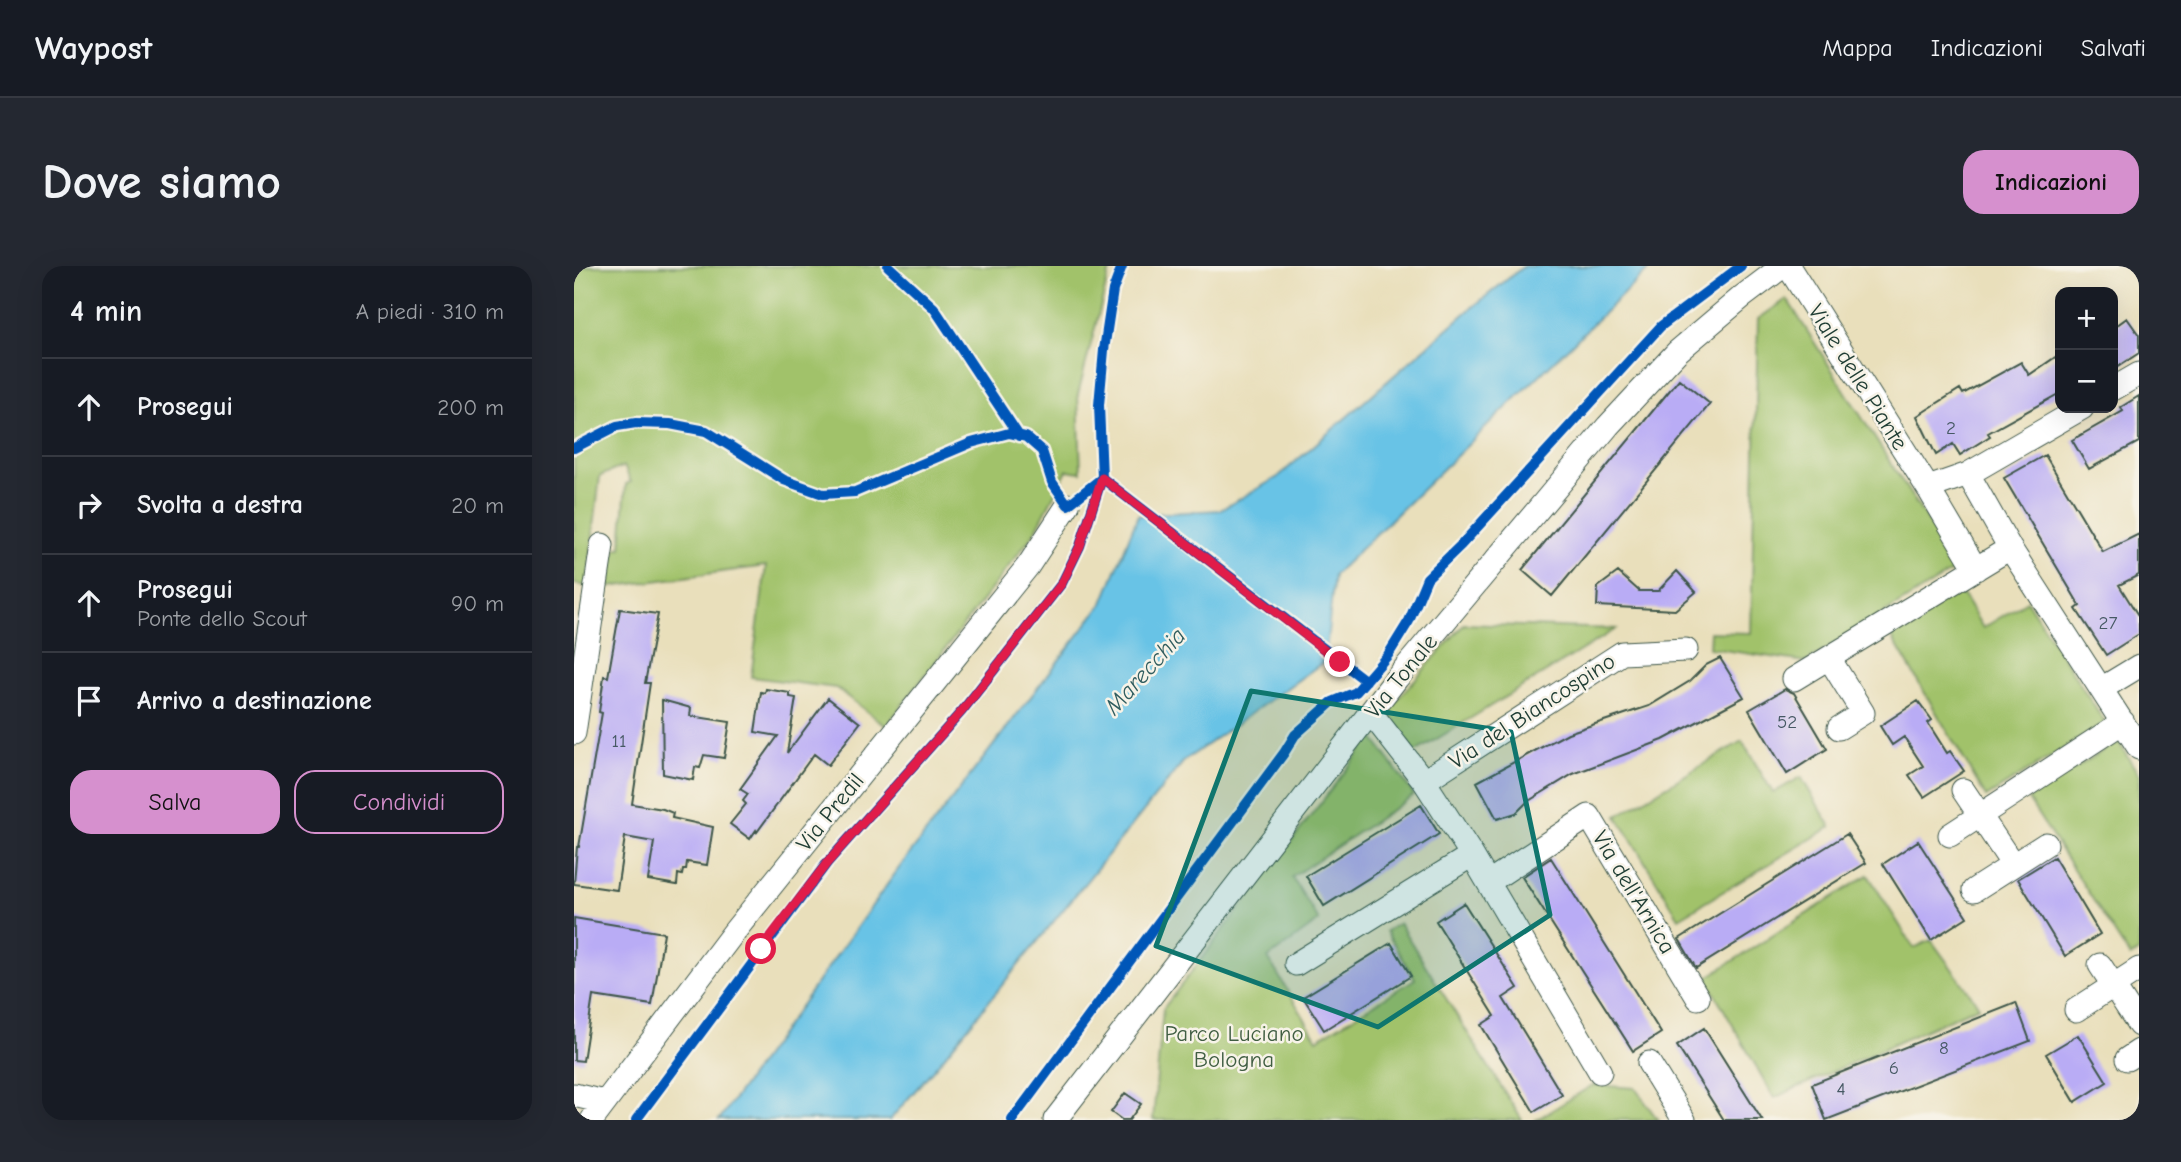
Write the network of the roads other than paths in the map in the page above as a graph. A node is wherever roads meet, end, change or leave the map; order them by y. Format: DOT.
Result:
graph roads {
  1 [pos="1786,266"];
  2 [pos="2139,374"];
  3 [pos="2118,386"];
  4 [pos="2073,413"];
  5 [pos="1969,474"];
  6 [pos="1928,488"];
  7 [pos="1068,505"];
  8 [pos="602,545"];
  9 [pos="2010,548"];
  10 [pos="1976,569"];
  11 [pos="1686,650"];
  12 [pos="1829,658"];
  13 [pos="2139,666"];
  14 [pos="1794,679"];
  15 [pos="2101,688"];
  16 [pos="1371,713"];
  17 [pos="2123,722"];
  18 [pos="1839,728"];
  19 [pos="574,733"];
  20 [pos="2139,748"];
  21 [pos="1424,781"];
  22 [pos="1963,790"];
  23 [pos="1980,816"];
  24 [pos="1950,835"];
  25 [pos="2046,844"];
  26 [pos="1472,855"];
  27 [pos="2013,865"];
  28 [pos="1489,883"];
  29 [pos="1974,890"];
  30 [pos="1296,964"];
  31 [pos="2099,965"];
  32 [pos="2139,969"];
  33 [pos="2113,986"];
  34 [pos="1699,998"];
  35 [pos="2076,1010"];
  36 [pos="2139,1025"];
  37 [pos="1649,1063"];
  38 [pos="1600,1072"];
  39 [pos="574,1095"];
  40 [pos="598,1111"];
  41 [pos="1055,1120"];
  42 [pos="1684,1120"];
  1 -- 6 [label="street, Viale delle Piante"];
  1 -- 16 [label="street, Via Tonale"];
  2 -- 3 [label="street"];
  4 -- 5 [label="street"];
  5 -- 6 [label="street"];
  5 -- 9 [label="street"];
  6 -- 10 [label="street, Viale delle Piante"];
  7 -- 40 [label="street, Via Predil"];
  8 -- 19 [label="street"];
  9 -- 10 [label="street"];
  9 -- 15 [label="street"];
  10 -- 12 [label="street"];
  11 -- 21 [label="street, Via del Biancospino"];
  12 -- 14 [label="street"];
  12 -- 18 [label="street"];
  13 -- 15 [label="street"];
  15 -- 17 [label="street"];
  16 -- 21 [label="street, Via del Biancospino"];
  16 -- 41 [label="street, Via Tonale"];
  17 -- 20 [label="street"];
  17 -- 23 [label="street"];
  21 -- 26 [label="street, Via del Biancospino"];
  22 -- 23 [label="street"];
  23 -- 24 [label="street"];
  23 -- 27 [label="street"];
  25 -- 27 [label="street"];
  26 -- 28 [label="street, Via del Biancospino"];
  26 -- 30 [label="street"];
  27 -- 29 [label="street"];
  28 -- 34 [label="street, Via dell'Arnica"];
  28 -- 38 [label="street, Via del Biancospino"];
  31 -- 33 [label="street"];
  32 -- 33 [label="street"];
  33 -- 35 [label="street"];
  33 -- 36 [label="street"];
  37 -- 42 [label="street"];
  39 -- 40 [label="street"];
}
